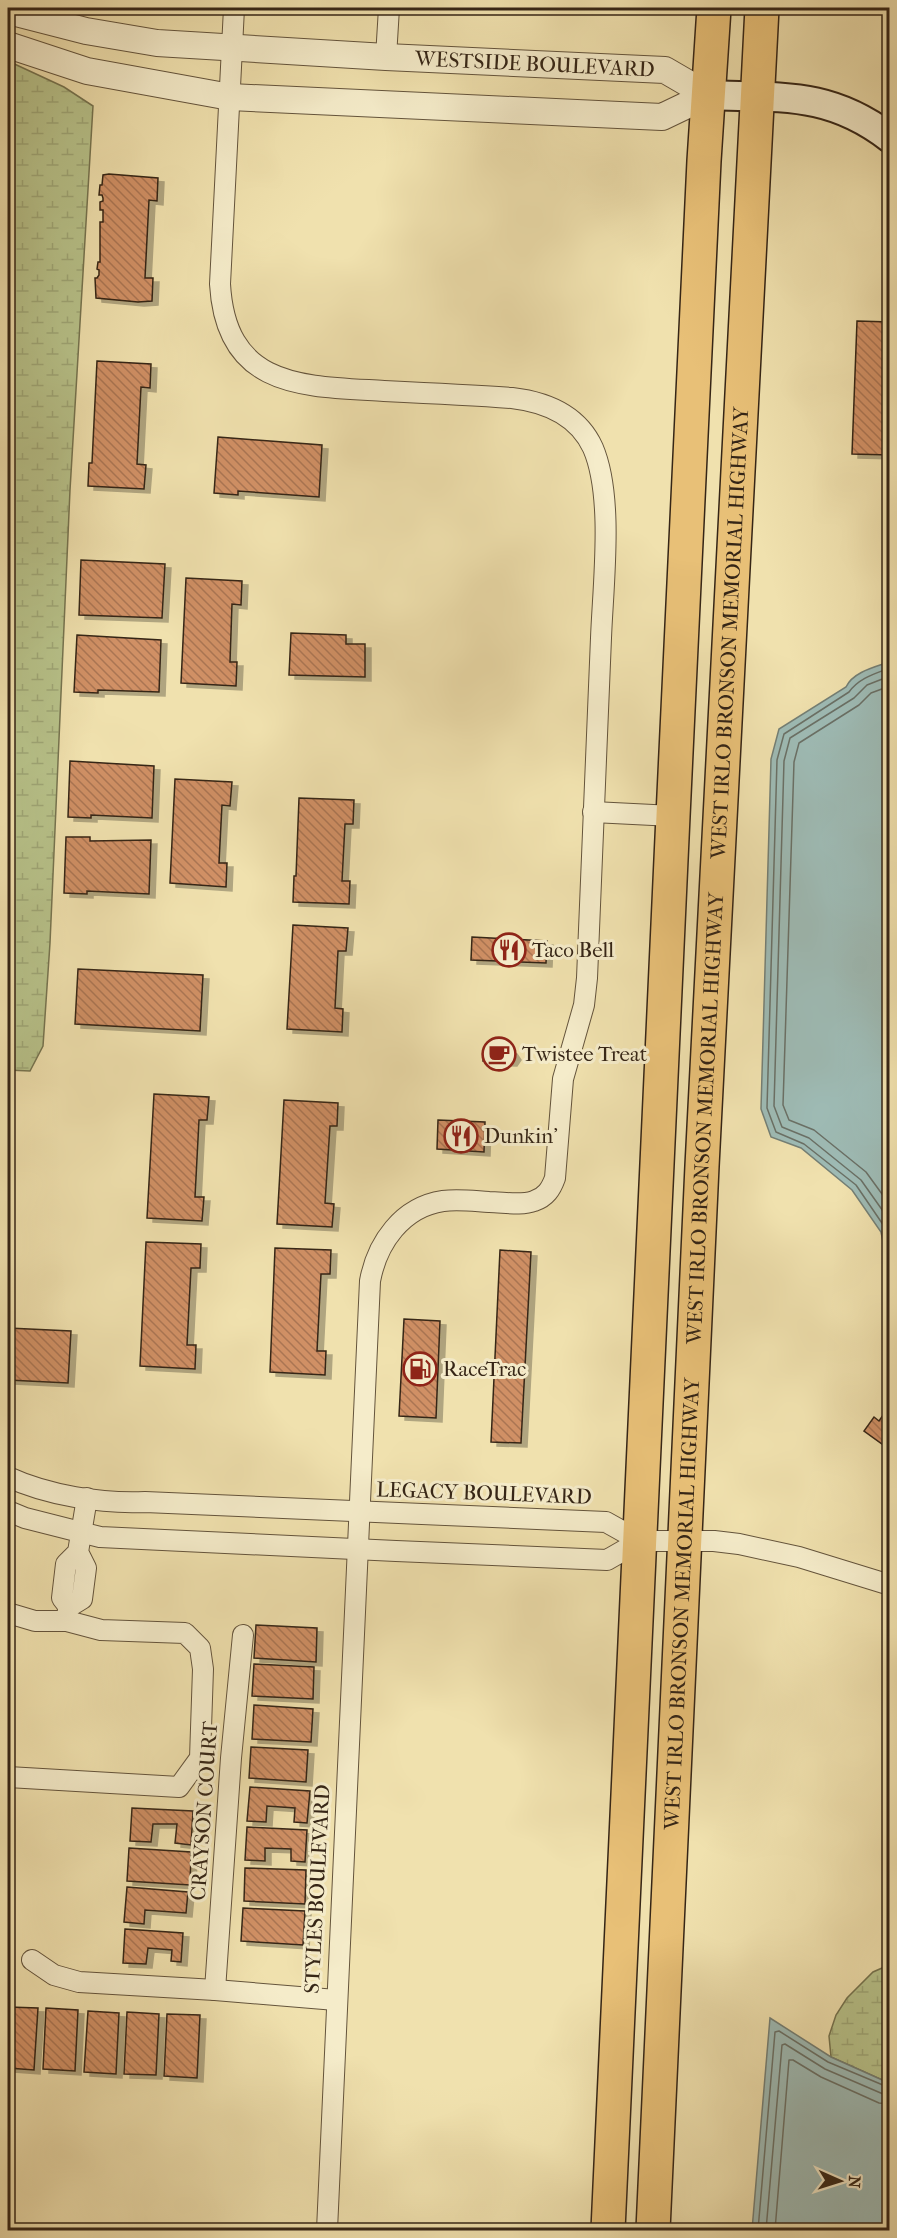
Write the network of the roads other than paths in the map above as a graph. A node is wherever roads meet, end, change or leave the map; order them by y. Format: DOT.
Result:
graph roads {
  1 [pos="234,8"];
  2 [pos="389,8"];
  3 [pos="714,8"];
  4 [pos="762,8"];
  5 [pos="8,10"];
  6 [pos="8,45"];
  7 [pos="232,48"];
  8 [pos="386,57"];
  9 [pos="708,95"];
  10 [pos="230,97"];
  11 [pos="757,97"];
  12 [pos="890,138"];
  13 [pos="593,812"];
  14 [pos="673,816"];
  15 [pos="716,885"];
  16 [pos="8,1477"];
  17 [pos="87,1498"];
  18 [pos="8,1511"];
  19 [pos="359,1513"];
  20 [pos="81,1532"];
  21 [pos="685,1540"];
  22 [pos="640,1541"];
  23 [pos="358,1549"];
  24 [pos="890,1584"];
  25 [pos="8,1613"];
  26 [pos="68,1614"];
  27 [pos="243,1635"];
  28 [pos="8,1777"];
  29 [pos="32,1960"];
  30 [pos="215,1990"];
  31 [pos="336,2000"];
  32 [pos="327,2230"];
  33 [pos="608,2230"];
  34 [pos="653,2230"];
  1 -- 7 [label="street, STYLES BOULEVARD"];
  2 -- 8 [label="street"];
  3 -- 9 [label="highway, WEST IRLO BRONSON MEMORIAL HIGHWAY"];
  4 -- 11 [label="highway, WEST IRLO BRONSON MEMORIAL HIGHWAY"];
  5 -- 7 [label="street, WESTSIDE BOULEVARD"];
  6 -- 10 [label="street"];
  7 -- 8 [label="street, WESTSIDE BOULEVARD"];
  7 -- 10 [label="street, STYLES BOULEVARD"];
  8 -- 9 [label="street, WESTSIDE BOULEVARD"];
  9 -- 10 [label="street"];
  9 -- 11 [label="main road"];
  9 -- 14 [label="highway, WEST IRLO BRONSON MEMORIAL HIGHWAY"];
  10 -- 13 [label="street, STYLES BOULEVARD"];
  11 -- 12 [label="main road"];
  11 -- 15 [label="highway, WEST IRLO BRONSON MEMORIAL HIGHWAY"];
  13 -- 14 [label="street"];
  13 -- 19 [label="street, STYLES BOULEVARD"];
  14 -- 15 [label="highway"];
  14 -- 22 [label="highway, WEST IRLO BRONSON MEMORIAL HIGHWAY"];
  15 -- 21 [label="highway, WEST IRLO BRONSON MEMORIAL HIGHWAY"];
  16 -- 17 [label="street, LEGACY BOULEVARD"];
  17 -- 19 [label="street, LEGACY BOULEVARD"];
  17 -- 20 [label="street"];
  18 -- 20 [label="street"];
  19 -- 22 [label="street, LEGACY BOULEVARD"];
  19 -- 23 [label="street, STYLES BOULEVARD"];
  20 -- 23 [label="street"];
  20 -- 26 [label="street"];
  21 -- 22 [label="street"];
  21 -- 24 [label="street"];
  21 -- 34 [label="highway, WEST IRLO BRONSON MEMORIAL HIGHWAY"];
  22 -- 23 [label="street"];
  22 -- 33 [label="highway, WEST IRLO BRONSON MEMORIAL HIGHWAY"];
  23 -- 31 [label="street, STYLES BOULEVARD"];
  25 -- 26 [label="street"];
  26 -- 28 [label="street"];
  27 -- 30 [label="street, CRAYSON COURT"];
  29 -- 30 [label="street"];
  30 -- 31 [label="street"];
  31 -- 32 [label="street, STYLES BOULEVARD"];
}
